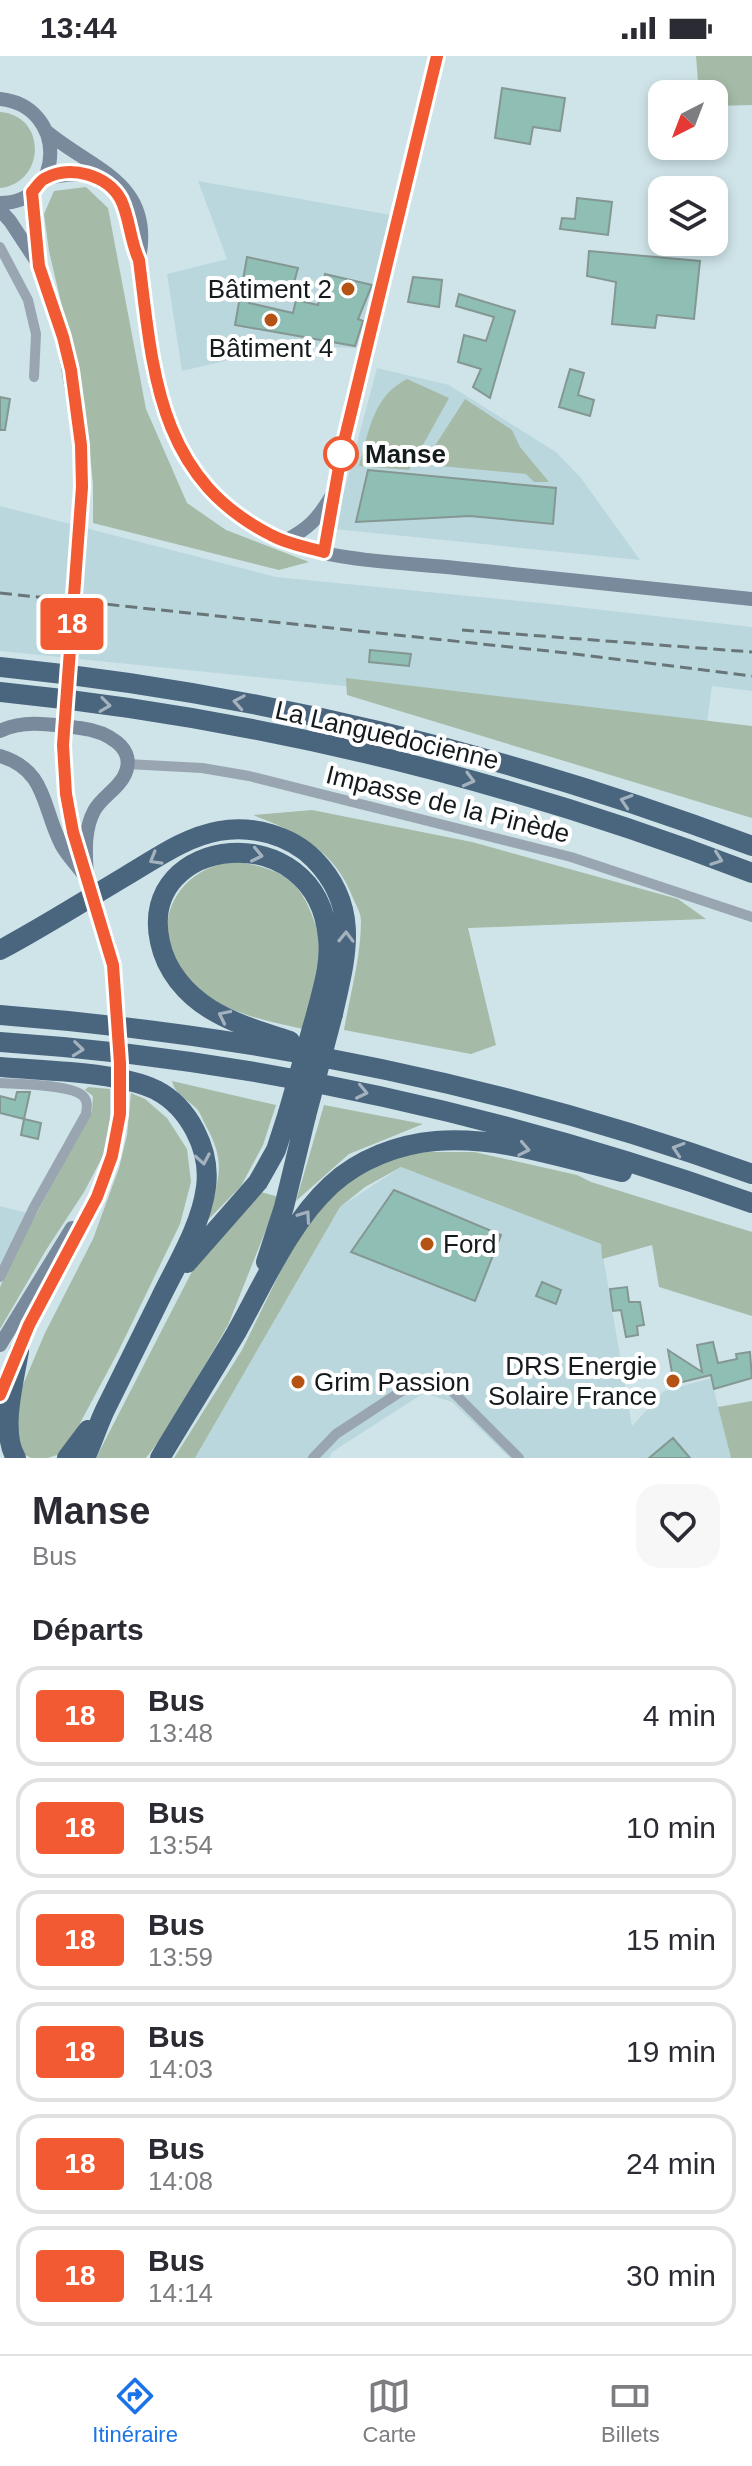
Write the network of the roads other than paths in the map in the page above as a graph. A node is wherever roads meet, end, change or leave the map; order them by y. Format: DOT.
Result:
graph roads {
  1 [pos="437,56"];
  2 [pos="1,98"];
  3 [pos="47,132"];
  4 [pos="44,179"];
  5 [pos="32,192"];
  6 [pos="0,203"];
  7 [pos="0,210"];
  8 [pos="0,247"];
  9 [pos="139,260"];
  10 [pos="39,266"];
  11 [pos="34,377"];
  12 [pos="334,492"];
  13 [pos="285,541"];
  14 [pos="324,552"];
  15 [pos="752,599"];
  16 [pos="0,667"];
  17 [pos="0,692"];
  18 [pos="0,731"];
  19 [pos="0,756"];
  20 [pos="127,764"];
  21 [pos="752,846"];
  22 [pos="752,873"];
  23 [pos="87,879"];
  24 [pos="752,917"];
  25 [pos="0,950"];
  26 [pos="325,1012"];
  27 [pos="0,1015"];
  28 [pos="0,1042"];
  29 [pos="350,1062"];
  30 [pos="0,1067"];
  31 [pos="0,1083"];
  32 [pos="297,1114"];
  33 [pos="752,1174"];
  34 [pos="748,1202"];
  35 [pos="0,1277"];
  36 [pos="161,1297"];
  37 [pos="250,1307"];
  38 [pos="9,1348"];
  39 [pos="0,1394"];
  40 [pos="104,1412"];
  41 [pos="16,1458"];
  42 [pos="67,1458"];
  43 [pos="85,1458"];
  44 [pos="160,1458"];
  45 [pos="313,1458"];
  46 [pos="519,1458"];
  1 -- 12 [label="street"];
  2 -- 3 [label="street"];
  3 -- 4 [label="street"];
  3 -- 9 [label="street"];
  4 -- 5 [label="street"];
  4 -- 9 [label="street"];
  5 -- 6 [label="street"];
  5 -- 10 [label="street"];
  7 -- 10 [label="street"];
  8 -- 11 [label="street"];
  9 -- 13 [label="street"];
  10 -- 23 [label="street, bridge"];
  12 -- 13 [label="street"];
  12 -- 14 [label="street"];
  13 -- 14 [label="street"];
  14 -- 15 [label="street"];
  21 -- 16 [label="highway, La Languedocienne, one-way"];
  17 -- 22 [label="highway, La Languedocienne, one-way"];
  18 -- 20 [label="street"];
  19 -- 23 [label="street"];
  20 -- 23 [label="street"];
  20 -- 24 [label="street, Impasse de la Pinède"];
  23 -- 38 [label="street, bridge"];
  26 -- 25 [label="highway, one-way"];
  29 -- 26 [label="highway, one-way"];
  26 -- 32 [label="highway, bridge"];
  27 -- 29 [label="highway"];
  28 -- 34 [label="highway, one-way"];
  33 -- 29 [label="highway, one-way"];
  30 -- 36 [label="highway, one-way"];
  31 -- 35 [label="street"];
  32 -- 36 [label="highway"];
  32 -- 37 [label="highway"];
  37 -- 34 [label="highway, one-way"];
  36 -- 40 [label="highway"];
  37 -- 44 [label="highway"];
  38 -- 39 [label="street"];
  38 -- 41 [label="highway"];
  40 -- 42 [label="highway"];
  40 -- 43 [label="highway"];
  45 -- 46 [label="street"];
}
